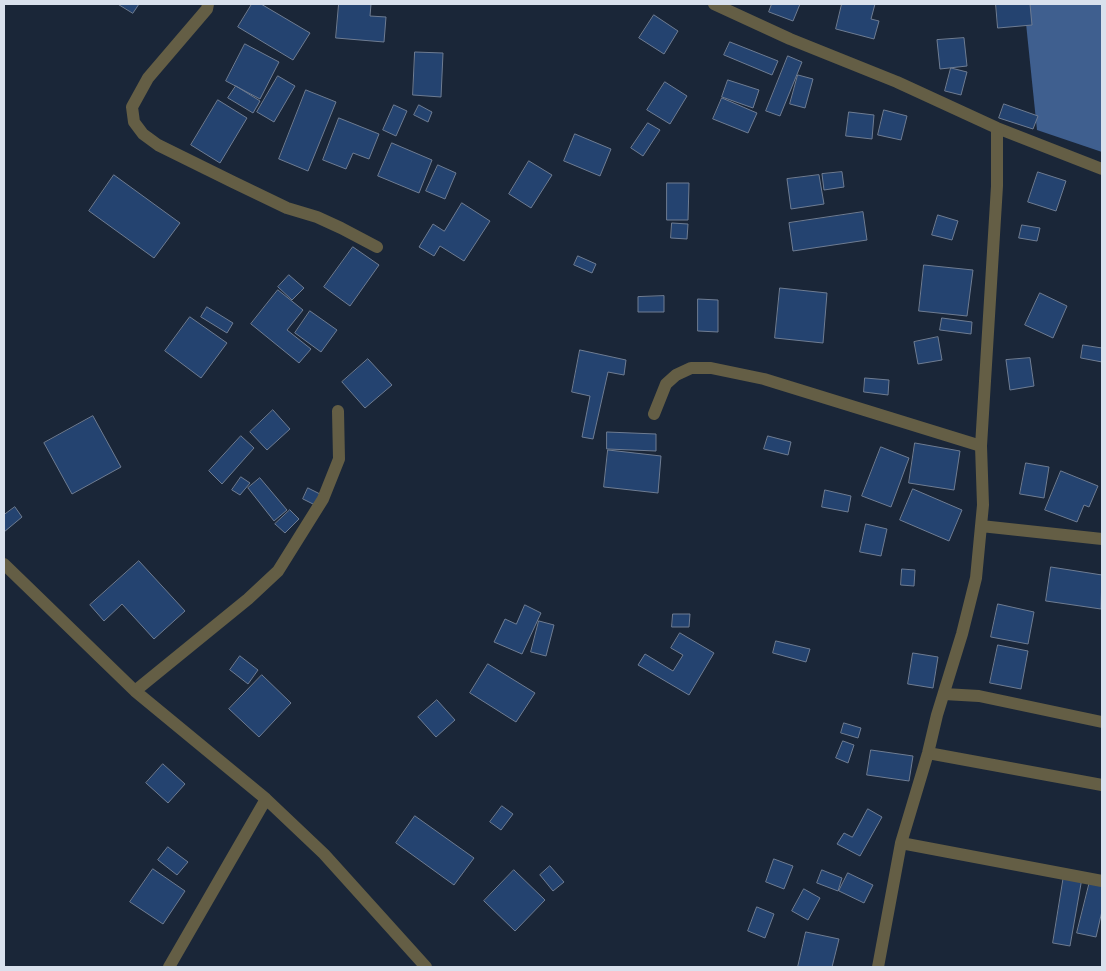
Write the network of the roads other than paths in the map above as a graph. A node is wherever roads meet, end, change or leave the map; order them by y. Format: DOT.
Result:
graph roads {
  1 [pos="208,4"];
  2 [pos="714,4"];
  3 [pos="998,128"];
  4 [pos="1102,169"];
  5 [pos="377,247"];
  6 [pos="338,411"];
  7 [pos="654,414"];
  8 [pos="981,446"];
  9 [pos="981,526"];
  10 [pos="1102,539"];
  11 [pos="4,564"];
  12 [pos="135,691"];
  13 [pos="944,694"];
  14 [pos="1102,722"];
  15 [pos="928,753"];
  16 [pos="1102,785"];
  17 [pos="266,799"];
  18 [pos="901,843"];
  19 [pos="1102,881"];
  20 [pos="168,967"];
  21 [pos="426,967"];
  22 [pos="878,967"];
  1 -- 5 [label="street"];
  2 -- 3 [label="street"];
  3 -- 4 [label="street"];
  3 -- 8 [label="street"];
  6 -- 12 [label="street"];
  7 -- 8 [label="street"];
  8 -- 9 [label="street"];
  9 -- 10 [label="street"];
  9 -- 13 [label="street"];
  11 -- 12 [label="street"];
  12 -- 17 [label="street"];
  13 -- 14 [label="street"];
  13 -- 15 [label="street"];
  15 -- 16 [label="street"];
  15 -- 18 [label="street"];
  17 -- 20 [label="street"];
  17 -- 21 [label="street"];
  18 -- 19 [label="street"];
  18 -- 22 [label="street"];
}
